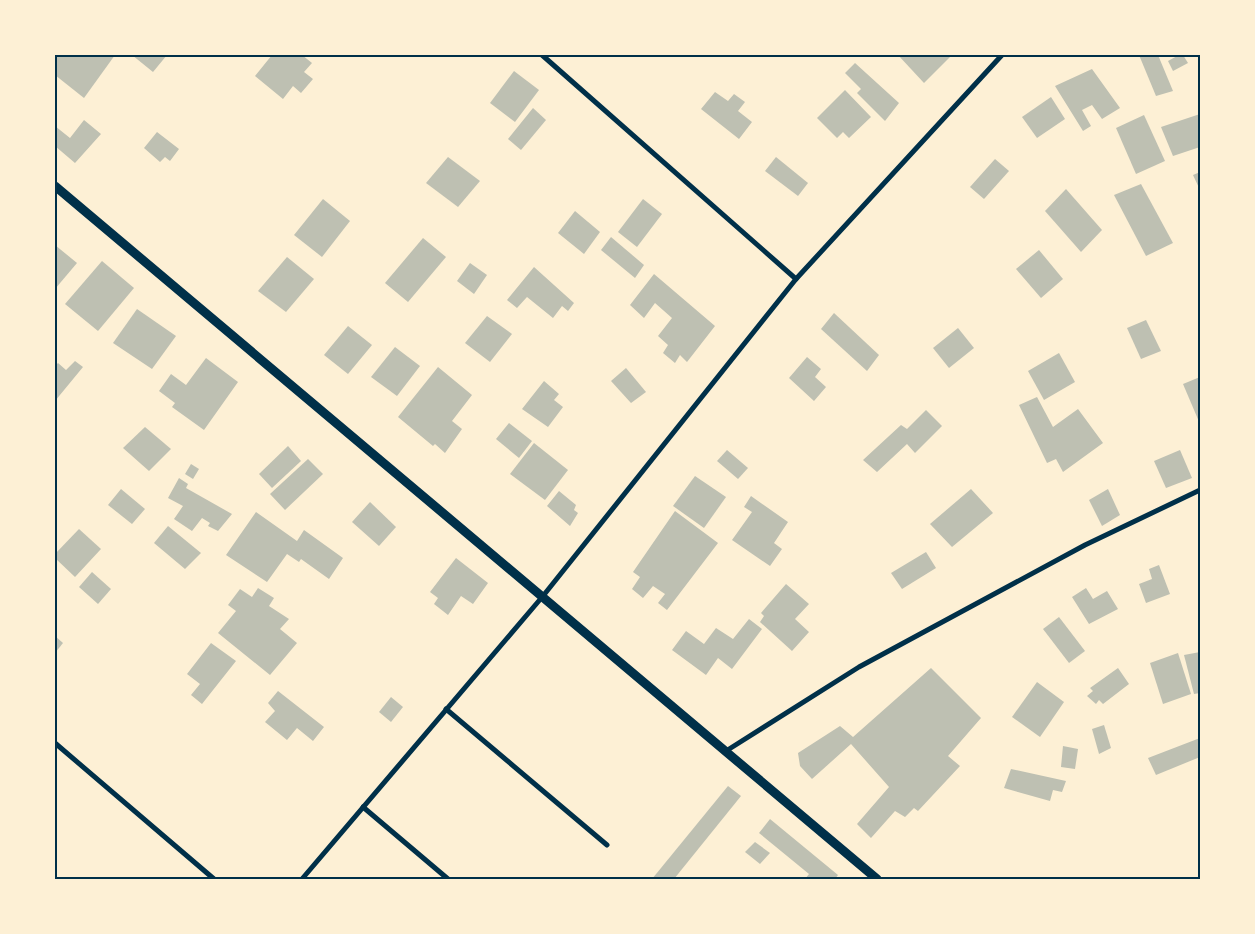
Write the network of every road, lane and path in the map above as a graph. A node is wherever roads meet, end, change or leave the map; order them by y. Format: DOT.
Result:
graph roads {
  1 [pos="542,55"];
  2 [pos="1000,55"];
  3 [pos="55,186"];
  4 [pos="796,279"];
  5 [pos="1200,490"];
  6 [pos="543,596"];
  7 [pos="446,709"];
  8 [pos="55,743"];
  9 [pos="726,751"];
  10 [pos="363,807"];
  11 [pos="607,845"];
  12 [pos="214,879"];
  13 [pos="302,879"];
  14 [pos="448,879"];
  15 [pos="878,879"];
  1 -- 4 [label="street"];
  2 -- 4 [label="street"];
  3 -- 6 [label="street"];
  4 -- 6 [label="street"];
  5 -- 9 [label="street"];
  6 -- 7 [label="street"];
  6 -- 9 [label="street"];
  7 -- 10 [label="street"];
  7 -- 11 [label="street"];
  8 -- 12 [label="street"];
  9 -- 15 [label="street"];
  10 -- 13 [label="street"];
  10 -- 14 [label="street"];
}
